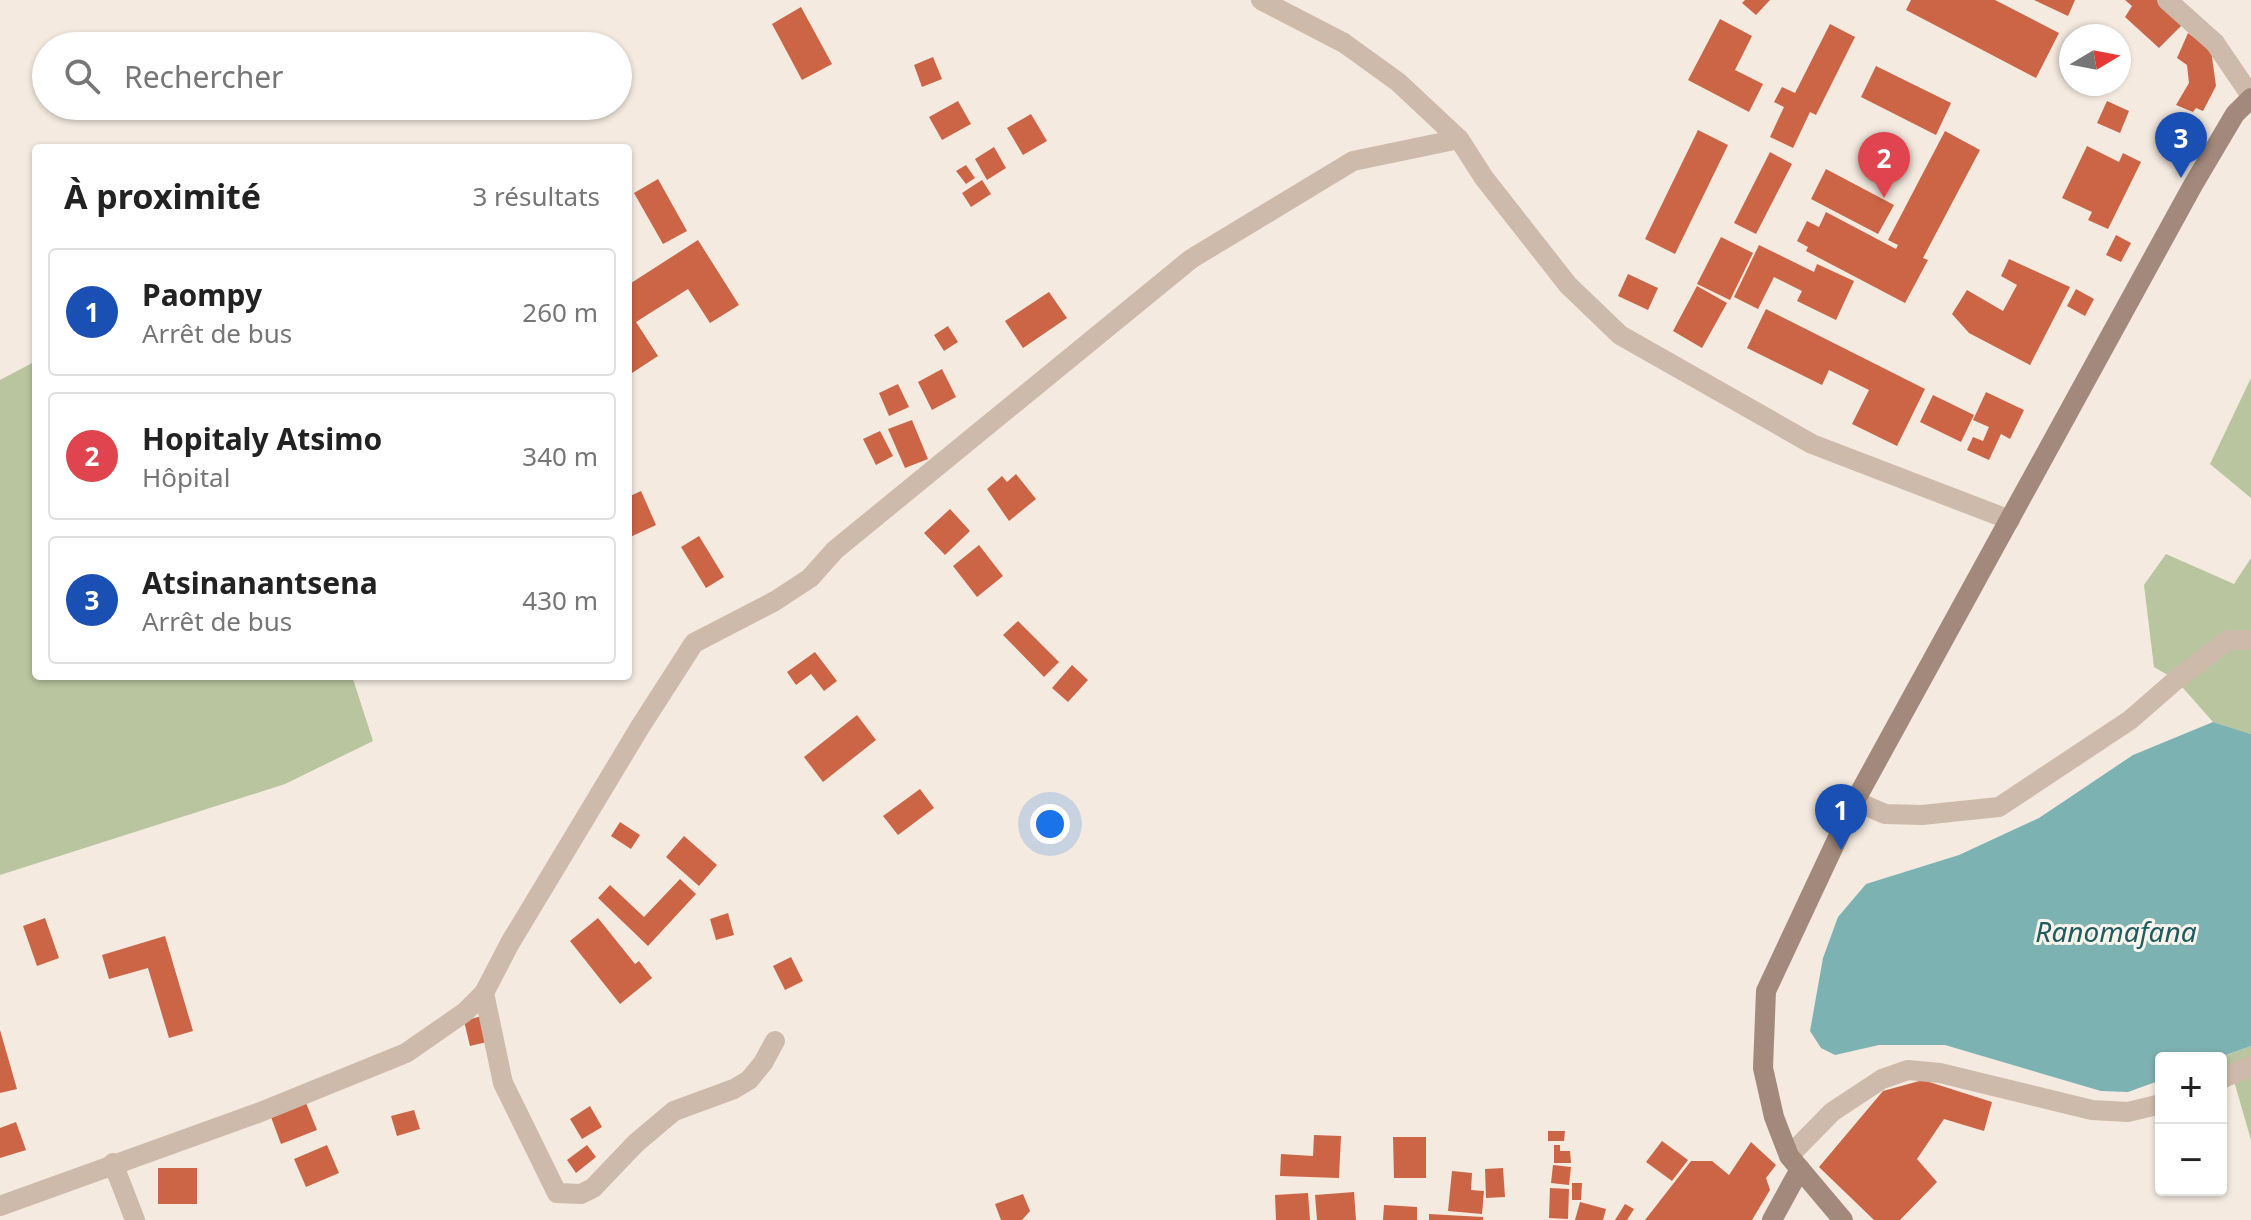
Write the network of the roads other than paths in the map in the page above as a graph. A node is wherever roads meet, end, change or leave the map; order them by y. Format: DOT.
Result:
graph roads {
  1 [pos="1261,0"];
  2 [pos="2167,0"];
  3 [pos="2251,97"];
  4 [pos="1459,139"];
  5 [pos="2010,520"];
  6 [pos="2251,640"];
  7 [pos="1855,801"];
  8 [pos="484,993"];
  9 [pos="775,1041"];
  10 [pos="2251,1066"];
  11 [pos="2227,1076"];
  12 [pos="2155,1105"];
  13 [pos="113,1163"];
  14 [pos="1794,1163"];
  15 [pos="0,1206"];
  16 [pos="135,1220"];
  17 [pos="1772,1220"];
  18 [pos="1843,1220"];
  1 -- 4 [label="street"];
  2 -- 3 [label="street"];
  3 -- 5 [label="street"];
  4 -- 5 [label="street"];
  4 -- 8 [label="street"];
  5 -- 7 [label="street"];
  6 -- 7 [label="street"];
  7 -- 14 [label="street"];
  8 -- 9 [label="street"];
  8 -- 13 [label="street"];
  10 -- 11 [label="street"];
  12 -- 14 [label="street"];
  13 -- 15 [label="street"];
  13 -- 16 [label="street"];
  14 -- 17 [label="street"];
  14 -- 18 [label="street"];
}
